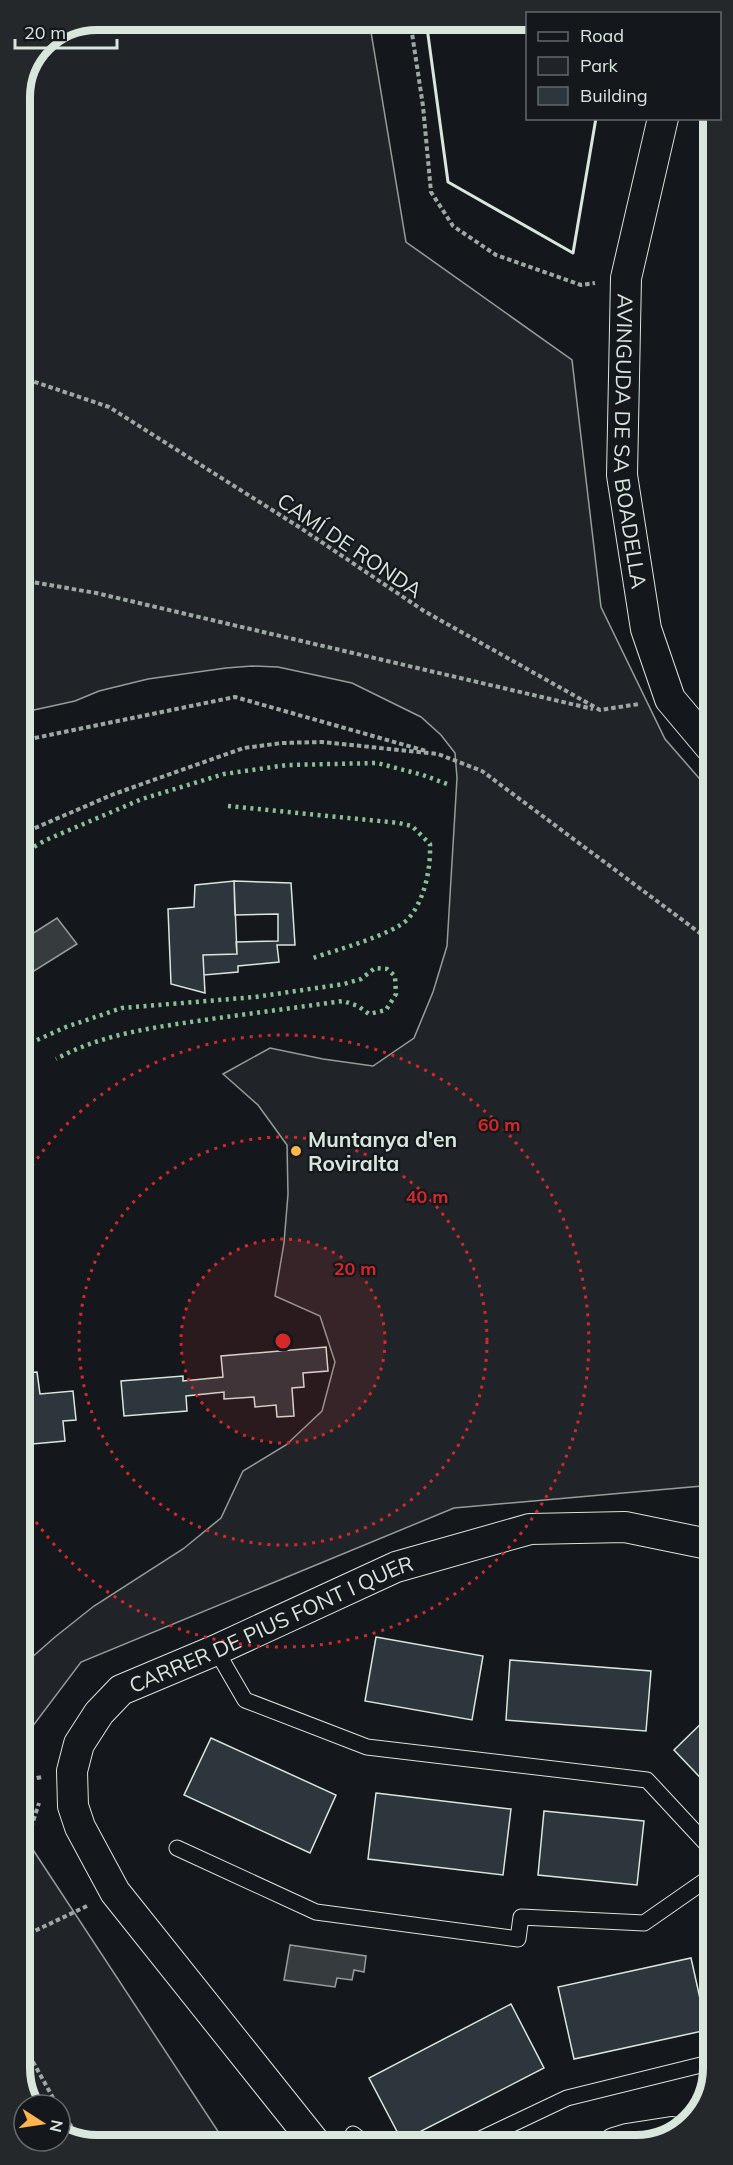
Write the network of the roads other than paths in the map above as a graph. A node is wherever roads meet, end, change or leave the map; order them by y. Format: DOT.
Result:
graph roads {
  1 [pos="663,120"];
  2 [pos="703,739"];
  3 [pos="703,1543"];
  4 [pos="216,1650"];
  5 [pos="703,1840"];
  6 [pos="177,1848"];
  7 [pos="703,1882"];
  8 [pos="703,2065"];
  9 [pos="309,2135"];
  10 [pos="489,2135"];
  1 -- 2 [label="street, AVINGUDA DE SA BOADELLA"];
  3 -- 4 [label="street, CARRER DE PIUS FONT I QUER"];
  4 -- 5 [label="lane"];
  4 -- 9 [label="street, CARRER DE PIUS FONT I QUER"];
  6 -- 7 [label="lane"];
  8 -- 10 [label="lane"];
}
